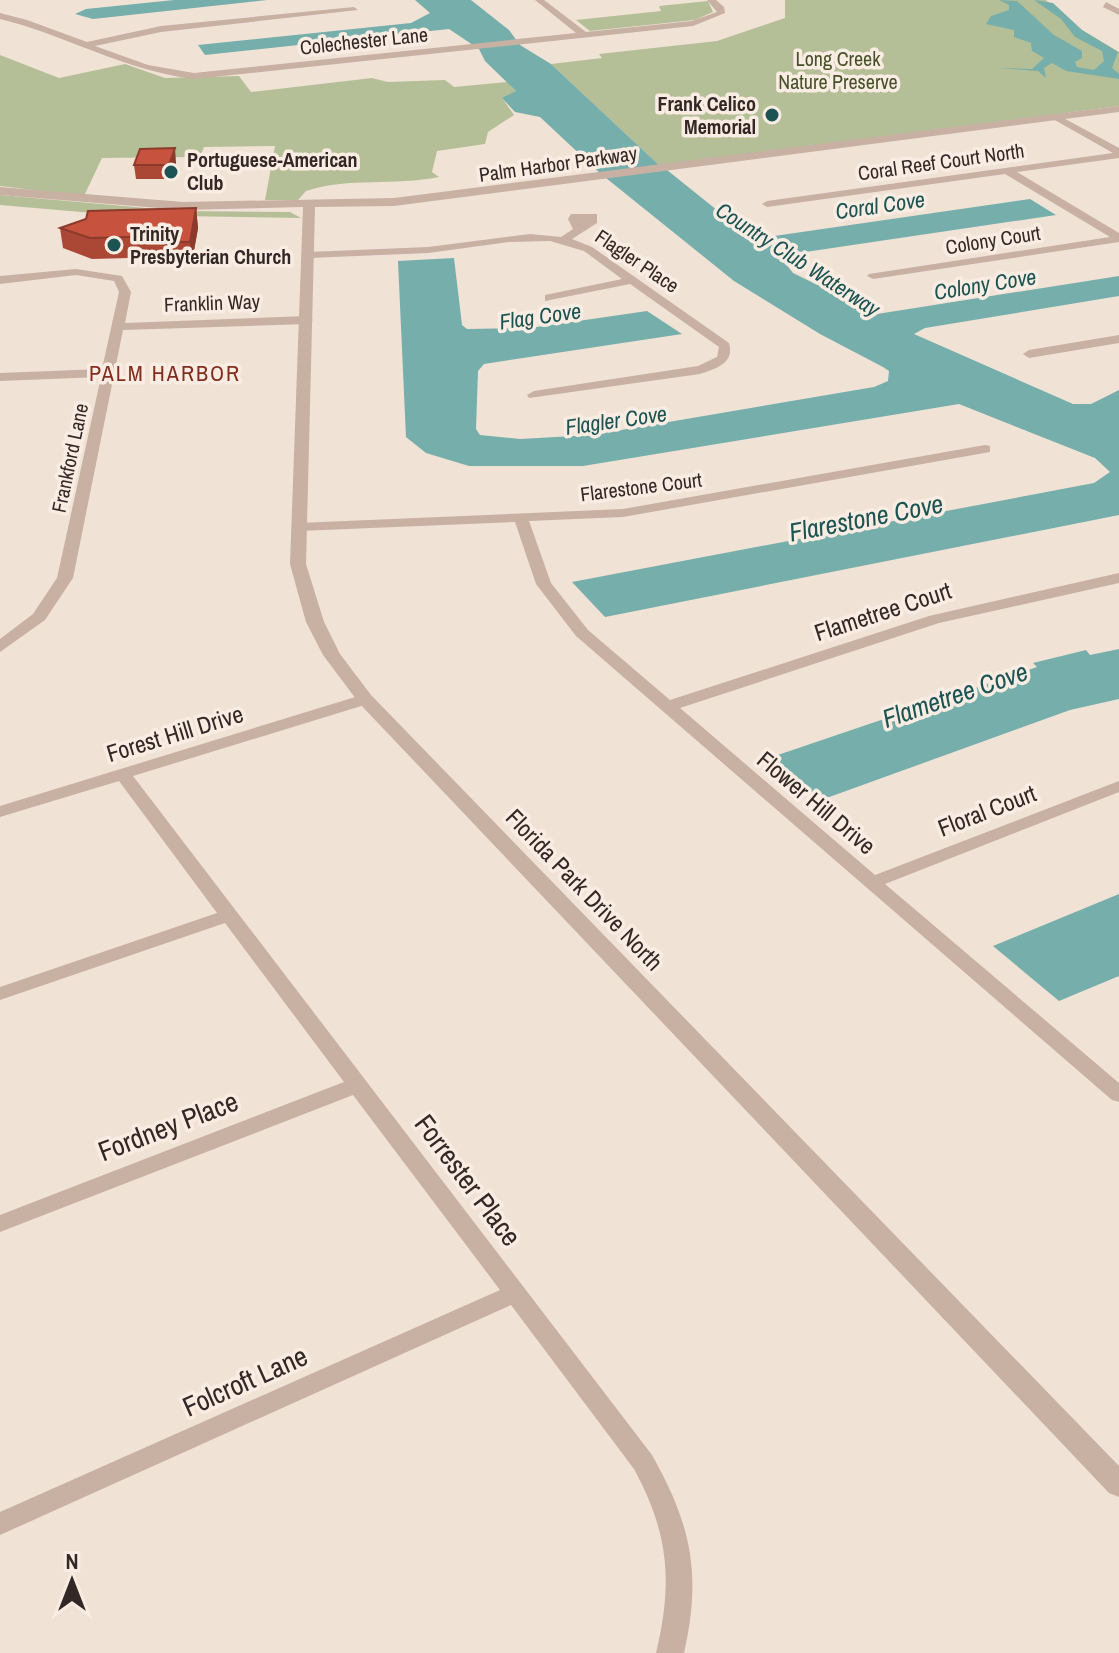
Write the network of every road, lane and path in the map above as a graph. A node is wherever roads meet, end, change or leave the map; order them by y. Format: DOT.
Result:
graph roads {
  1 [pos="539,0"];
  2 [pos="711,0"];
  3 [pos="1106,5"];
  4 [pos="354,10"];
  5 [pos="1119,12"];
  6 [pos="0,16"];
  7 [pos="585,35"];
  8 [pos="90,44"];
  9 [pos="1119,109"];
  10 [pos="1056,117"];
  11 [pos="1119,154"];
  12 [pos="1007,171"];
  13 [pos="0,191"];
  14 [pos="767,204"];
  15 [pos="309,206"];
  16 [pos="578,228"];
  17 [pos="1119,239"];
  18 [pos="563,240"];
  19 [pos="309,255"];
  20 [pos="873,276"];
  21 [pos="0,280"];
  22 [pos="633,280"];
  23 [pos="549,298"];
  24 [pos="307,320"];
  25 [pos="118,327"];
  26 [pos="1119,339"];
  27 [pos="1029,354"];
  28 [pos="108,373"];
  29 [pos="0,377"];
  30 [pos="534,395"];
  31 [pos="985,449"];
  32 [pos="521,519"];
  33 [pos="299,527"];
  34 [pos="1119,578"];
  35 [pos="7,635"];
  36 [pos="0,647"];
  37 [pos="365,699"];
  38 [pos="667,707"];
  39 [pos="123,775"];
  40 [pos="1119,786"];
  41 [pos="0,812"];
  42 [pos="873,882"];
  43 [pos="230,915"];
  44 [pos="0,994"];
  45 [pos="358,1085"];
  46 [pos="1119,1095"];
  47 [pos="0,1224"];
  48 [pos="516,1293"];
  49 [pos="1119,1485"];
  50 [pos="0,1524"];
  51 [pos="670,1653"];
  1 -- 7 [label="street"];
  2 -- 7 [label="street, Colechester Lane"];
  3 -- 5 [label="street"];
  4 -- 8 [label="street"];
  6 -- 8 [label="street, Colechester Lane"];
  7 -- 8 [label="street, Colechester Lane"];
  9 -- 10 [label="street, Palm Harbor Parkway"];
  10 -- 11 [label="street"];
  10 -- 15 [label="street, Palm Harbor Parkway"];
  11 -- 12 [label="street, Coral Reef Court North"];
  12 -- 14 [label="street, Coral Reef Court North"];
  12 -- 17 [label="street"];
  13 -- 15 [label="street, Palm Harbor Parkway"];
  15 -- 19 [label="street, Florida Park Drive North"];
  16 -- 18 [label="street"];
  17 -- 20 [label="street, Colony Court"];
  18 -- 19 [label="street, Flagler Place"];
  18 -- 22 [label="street, Flagler Place"];
  19 -- 24 [label="street, Florida Park Drive North"];
  21 -- 25 [label="street, Frankford Lane"];
  22 -- 23 [label="street"];
  22 -- 30 [label="street, Flagler Place"];
  24 -- 25 [label="street, Franklin Way"];
  24 -- 33 [label="street, Florida Park Drive North"];
  25 -- 28 [label="street, Frankford Lane"];
  26 -- 27 [label="street"];
  28 -- 29 [label="street"];
  28 -- 35 [label="street, Frankford Lane"];
  31 -- 32 [label="street, Flarestone Court"];
  32 -- 33 [label="street, Flarestone Court"];
  32 -- 38 [label="street, Flower Hill Drive"];
  33 -- 37 [label="street, Florida Park Drive North"];
  34 -- 38 [label="street, Flametree Court"];
  35 -- 36 [label="street, Frankford Lane"];
  37 -- 39 [label="street, Forest Hill Drive"];
  37 -- 49 [label="street, Florida Park Drive North"];
  38 -- 42 [label="street, Flower Hill Drive"];
  39 -- 41 [label="street, Forest Hill Drive"];
  39 -- 43 [label="street, Forrester Place"];
  40 -- 42 [label="street, Floral Court"];
  42 -- 46 [label="street, Flower Hill Drive"];
  43 -- 44 [label="street"];
  43 -- 45 [label="street, Forrester Place"];
  45 -- 47 [label="street, Fordney Place"];
  45 -- 48 [label="street, Forrester Place"];
  48 -- 50 [label="street, Folcroft Lane"];
  48 -- 51 [label="street, Forrester Place"];
}
